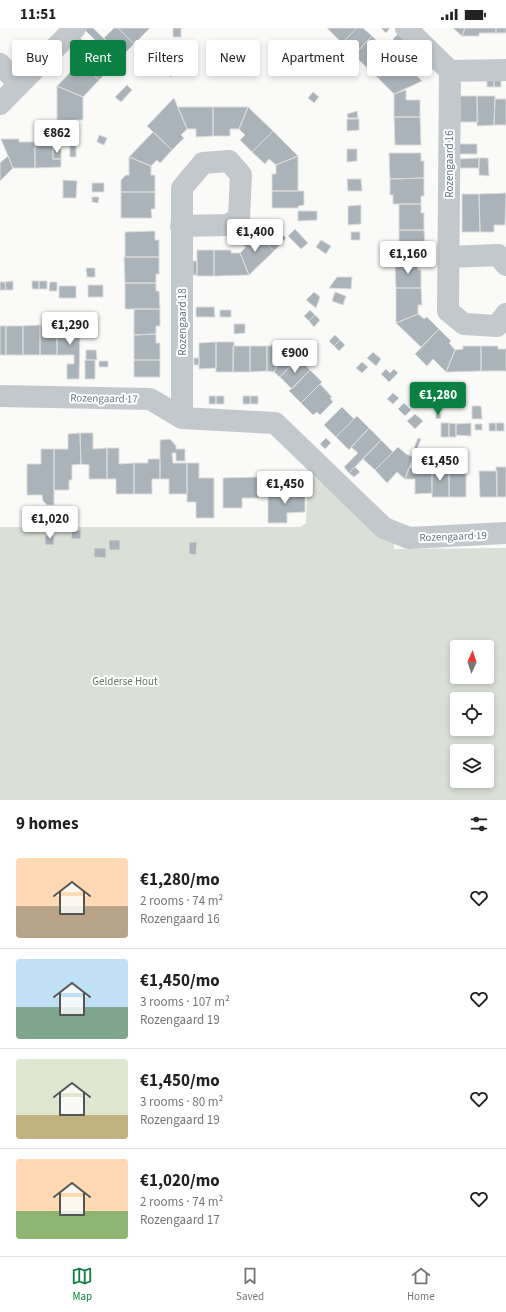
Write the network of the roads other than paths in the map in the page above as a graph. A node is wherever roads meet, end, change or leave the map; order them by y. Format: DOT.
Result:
graph roads {
  1 [pos="75,28"];
  2 [pos="406,28"];
  3 [pos="0,64"];
  4 [pos="506,70"];
  5 [pos="450,71"];
  6 [pos="19,84"];
  7 [pos="0,104"];
  8 [pos="181,226"];
  9 [pos="449,257"];
  10 [pos="506,265"];
  11 [pos="506,314"];
  12 [pos="0,396"];
  13 [pos="182,418"];
  14 [pos="275,423"];
  15 [pos="506,534"];
  1 -- 6 [label="street"];
  2 -- 5 [label="street"];
  3 -- 6 [label="street"];
  4 -- 5 [label="street"];
  5 -- 9 [label="street, Rozengaard 16"];
  6 -- 7 [label="street"];
  8 -- 13 [label="street, Rozengaard 18"];
  9 -- 10 [label="street"];
  9 -- 11 [label="street, Rozengaard 16"];
  12 -- 13 [label="street, Rozengaard 17"];
  13 -- 14 [label="street, Rozengaard 17"];
  14 -- 15 [label="street, Rozengaard 19"];
}
